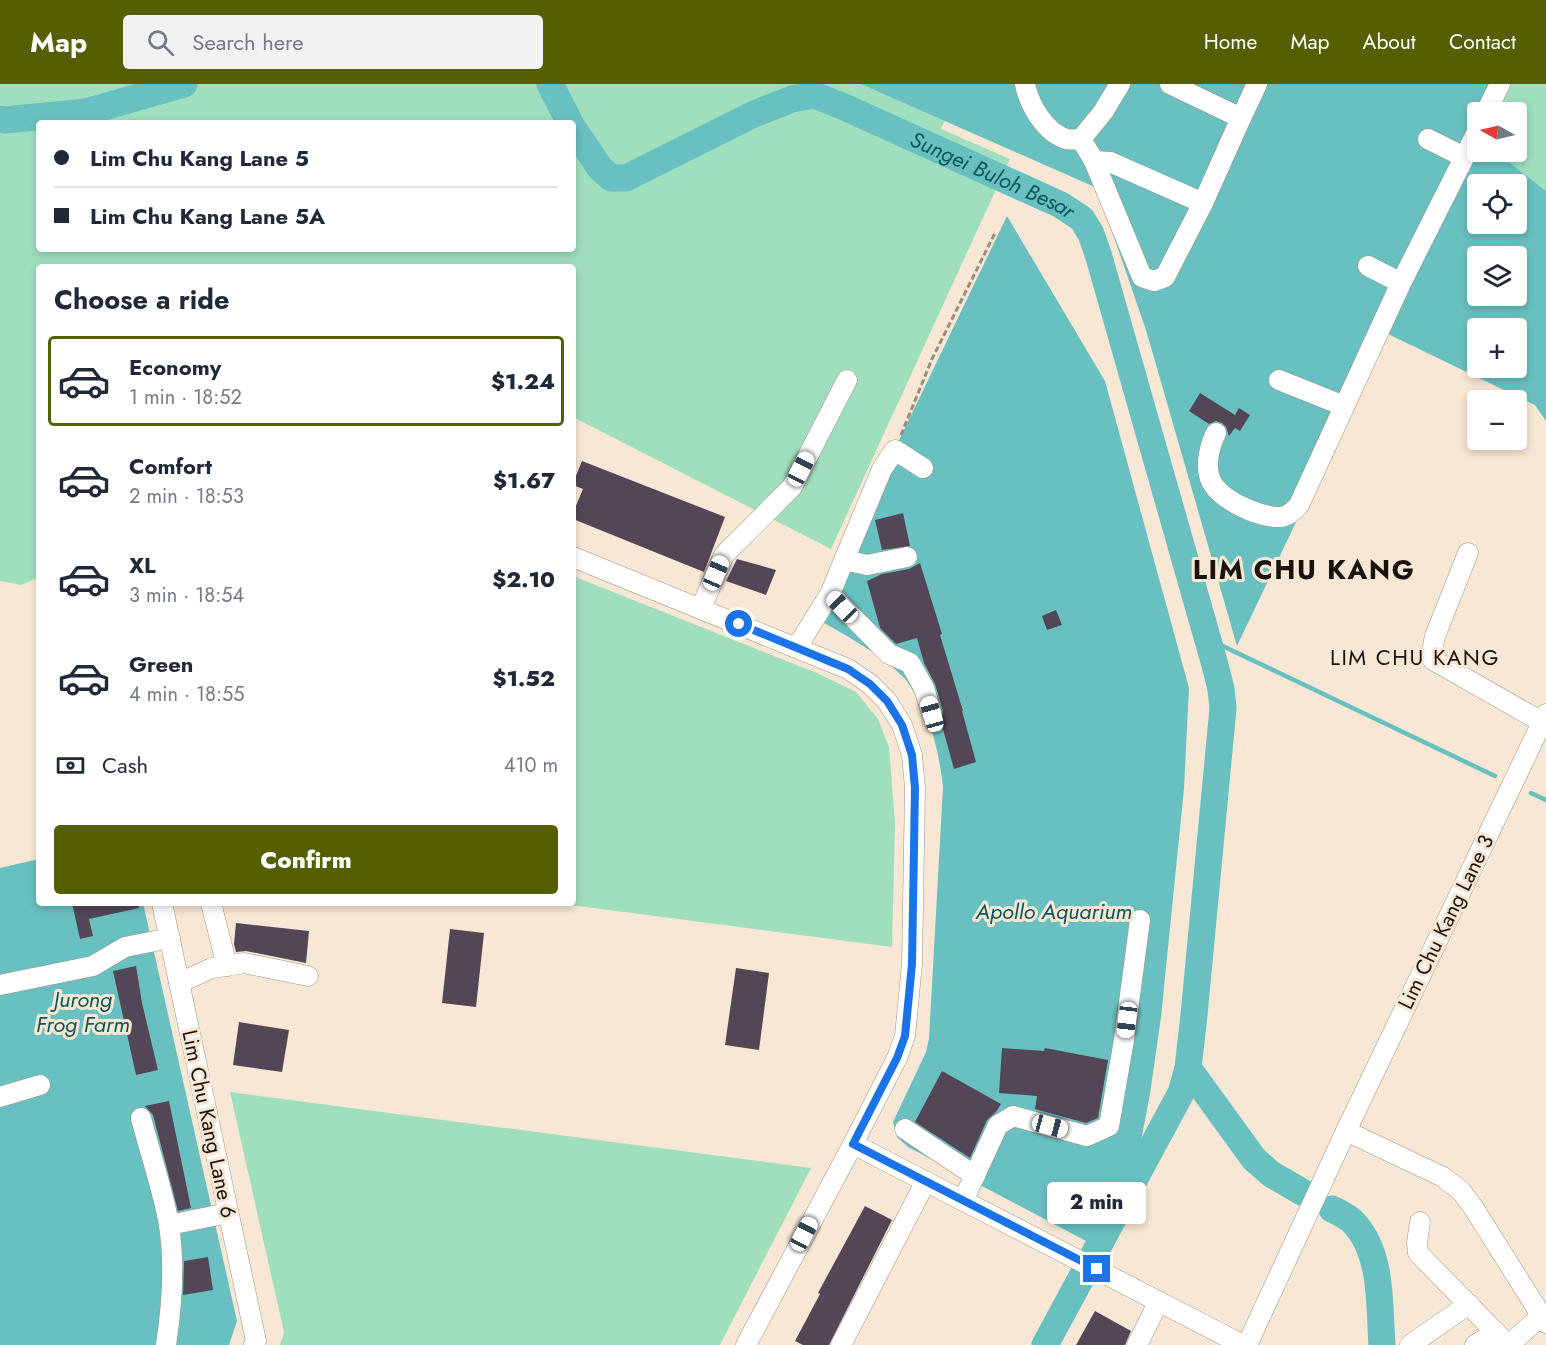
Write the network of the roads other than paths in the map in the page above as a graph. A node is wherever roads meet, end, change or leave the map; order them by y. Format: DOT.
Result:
graph roads {
  1 [pos="1025,84"];
  2 [pos="1120,84"];
  3 [pos="1170,84"];
  4 [pos="1257,84"];
  5 [pos="1500,84"];
  6 [pos="1491,102"];
  7 [pos="1241,118"];
  8 [pos="1081,139"];
  9 [pos="1428,139"];
  10 [pos="1467,151"];
  11 [pos="1464,157"];
  12 [pos="1094,161"];
  13 [pos="1203,203"];
  14 [pos="1368,266"];
  15 [pos="1401,283"];
  16 [pos="847,380"];
  17 [pos="1280,380"];
  18 [pos="1344,406"];
  19 [pos="1216,433"];
  20 [pos="923,468"];
  21 [pos="1468,553"];
  22 [pos="907,557"];
  23 [pos="576,558"];
  24 [pos="844,560"];
  25 [pos="830,594"];
  26 [pos="701,609"];
  27 [pos="797,647"];
  28 [pos="932,714"];
  29 [pos="1544,718"];
  30 [pos="163,906"];
  31 [pos="212,906"];
  32 [pos="1140,920"];
  33 [pos="170,938"];
  34 [pos="227,966"];
  35 [pos="308,976"];
  36 [pos="179,983"];
  37 [pos="0,985"];
  38 [pos="40,1085"];
  39 [pos="0,1097"];
  40 [pos="141,1118"];
  41 [pos="904,1130"];
  42 [pos="1346,1131"];
  43 [pos="853,1144"];
  44 [pos="975,1176"];
  45 [pos="926,1182"];
  46 [pos="963,1201"];
  47 [pos="228,1213"];
  48 [pos="1420,1222"];
  49 [pos="169,1225"];
  50 [pos="1159,1301"];
  51 [pos="1468,1304"];
  52 [pos="1544,1320"];
  53 [pos="1504,1341"];
  54 [pos="166,1345"];
  55 [pos="254,1345"];
  56 [pos="746,1345"];
  57 [pos="841,1345"];
  58 [pos="1137,1345"];
  59 [pos="1245,1345"];
  60 [pos="1410,1345"];
  61 [pos="1475,1345"];
  1 -- 8 [label="street"];
  2 -- 8 [label="street"];
  3 -- 7 [label="street"];
  4 -- 7 [label="street"];
  5 -- 6 [label="street"];
  7 -- 13 [label="street"];
  8 -- 12 [label="street"];
  9 -- 11 [label="street"];
  10 -- 11 [label="street"];
  11 -- 15 [label="street"];
  12 -- 13 [label="street"];
  12 -- 13 [label="street"];
  14 -- 15 [label="street"];
  15 -- 18 [label="street"];
  16 -- 26 [label="street"];
  17 -- 18 [label="street"];
  18 -- 19 [label="street"];
  20 -- 24 [label="street"];
  21 -- 29 [label="street"];
  22 -- 24 [label="street"];
  23 -- 26 [label="street"];
  24 -- 25 [label="street"];
  25 -- 27 [label="street"];
  25 -- 28 [label="street"];
  26 -- 27 [label="street"];
  27 -- 43 [label="street"];
  29 -- 42 [label="street, Lim Chu Kang Lane 3"];
  30 -- 33 [label="street, Lim Chu Kang Lane 6"];
  31 -- 34 [label="street"];
  32 -- 44 [label="street"];
  33 -- 36 [label="street, Lim Chu Kang Lane 6"];
  33 -- 37 [label="street"];
  34 -- 35 [label="street"];
  34 -- 36 [label="street"];
  36 -- 47 [label="street, Lim Chu Kang Lane 6"];
  38 -- 39 [label="street"];
  40 -- 49 [label="street"];
  41 -- 44 [label="street"];
  42 -- 52 [label="street"];
  42 -- 59 [label="street, Lim Chu Kang Lane 3"];
  43 -- 45 [label="street"];
  43 -- 56 [label="street"];
  44 -- 46 [label="street"];
  45 -- 46 [label="street"];
  45 -- 57 [label="street"];
  46 -- 50 [label="street"];
  47 -- 49 [label="street"];
  47 -- 55 [label="street, Lim Chu Kang Lane 6"];
  48 -- 51 [label="street"];
  49 -- 54 [label="street"];
  50 -- 58 [label="street"];
  50 -- 59 [label="street"];
  51 -- 53 [label="street"];
  51 -- 60 [label="street"];
  52 -- 53 [label="street"];
  53 -- 61 [label="street"];
}
